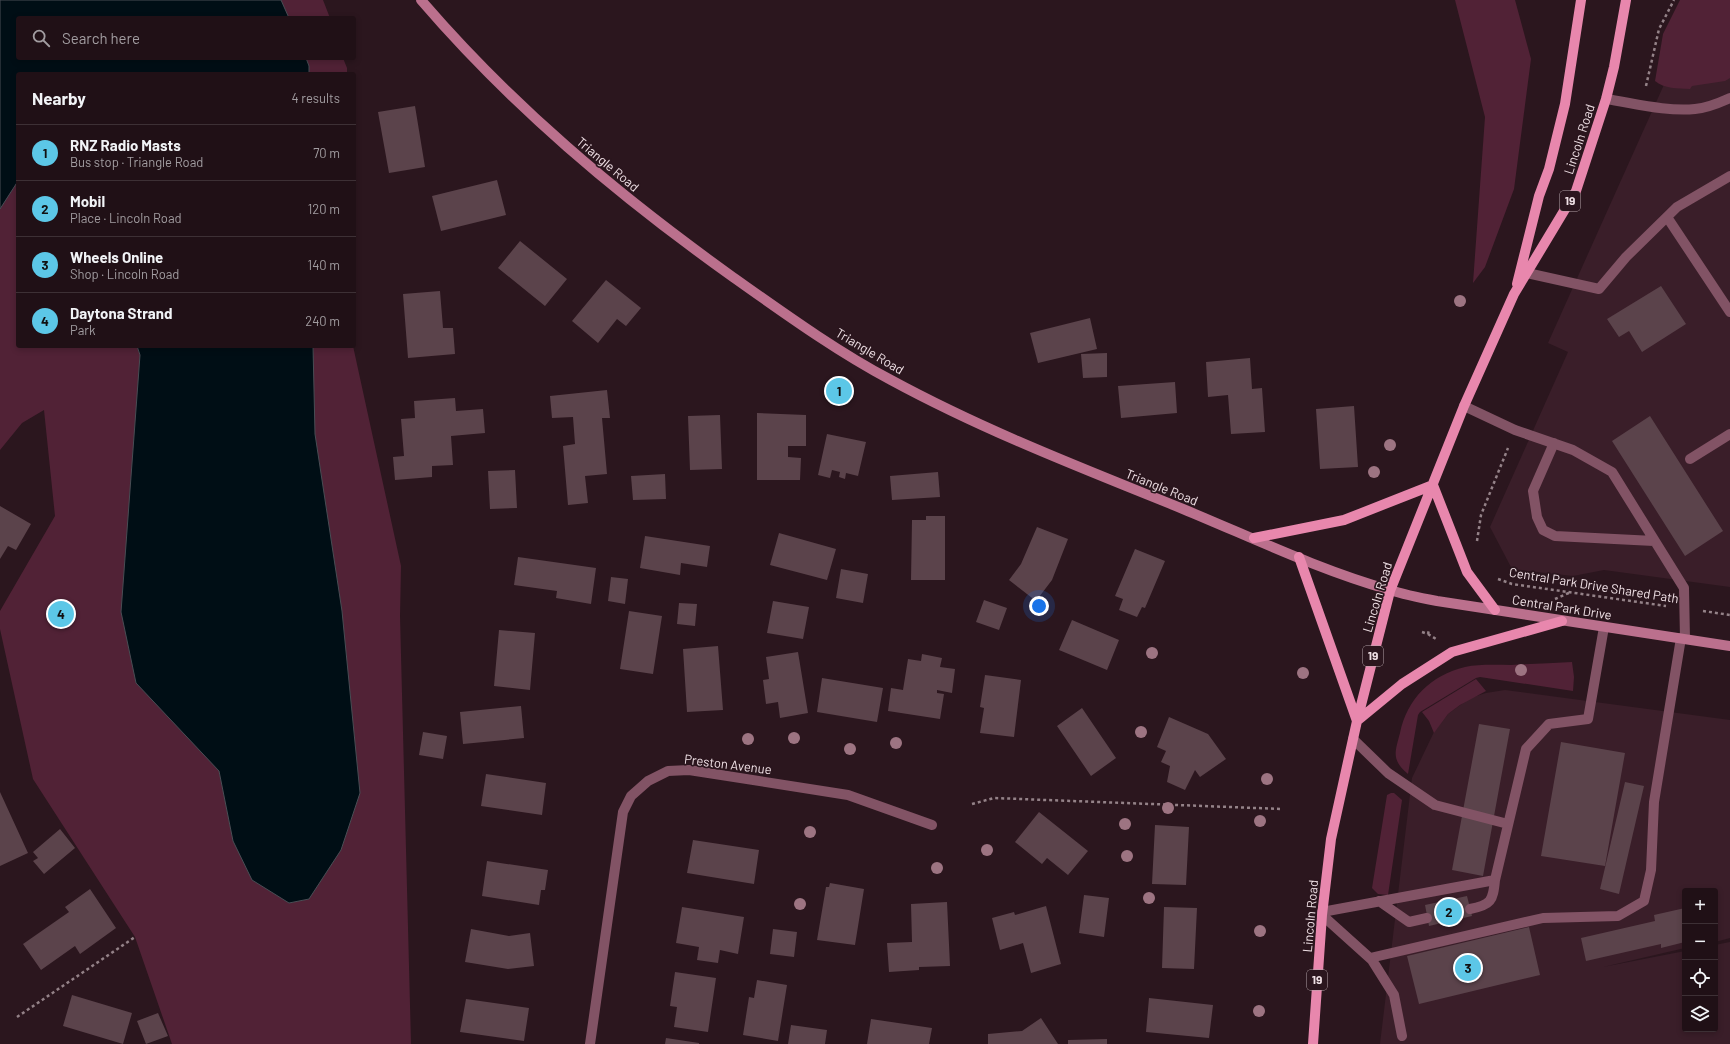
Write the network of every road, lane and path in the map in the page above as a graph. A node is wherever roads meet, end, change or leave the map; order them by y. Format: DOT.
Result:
graph roads {
  1 [pos="421,0"];
  2 [pos="1581,0"];
  3 [pos="1626,0"];
  4 [pos="1674,0"];
  5 [pos="1649,75"];
  6 [pos="1730,98"];
  7 [pos="1606,99"];
  8 [pos="1730,176"];
  9 [pos="1667,217"];
  10 [pos="1527,274"];
  11 [pos="1514,294"];
  12 [pos="1730,312"];
  13 [pos="1464,406"];
  14 [pos="1515,430"];
  15 [pos="1730,434"];
  16 [pos="1554,443"];
  17 [pos="1690,459"];
  18 [pos="1434,485"];
  19 [pos="1254,538"];
  20 [pos="1654,542"];
  21 [pos="1476,546"];
  22 [pos="1299,557"];
  23 [pos="1495,576"];
  24 [pos="1390,590"];
  25 [pos="1684,608"];
  26 [pos="1494,610"];
  27 [pos="1730,615"];
  28 [pos="1562,620"];
  29 [pos="1604,627"];
  30 [pos="1429,630"];
  31 [pos="1422,632"];
  32 [pos="1683,639"];
  33 [pos="1730,646"];
  34 [pos="1357,721"];
  35 [pos="1353,739"];
  36 [pos="972,804"];
  37 [pos="1282,809"];
  38 [pos="932,824"];
  39 [pos="1508,824"];
  40 [pos="1495,880"];
  41 [pos="1379,901"];
  42 [pos="1470,909"];
  43 [pos="1322,914"];
  44 [pos="1427,918"];
  45 [pos="136,937"];
  46 [pos="1370,958"];
  47 [pos="17,1017"];
  48 [pos="1402,1036"];
  49 [pos="590,1044"];
  50 [pos="1313,1044"];
  1 -- 19 [label="main road, Triangle Road"];
  2 -- 11 [label="main road, Lincoln Road / 19"];
  3 -- 7 [label="main road, Lincoln Road / 19"];
  4 -- 5 [label="path"];
  6 -- 7 [label="street"];
  7 -- 10 [label="main road, Lincoln Road / 19"];
  8 -- 9 [label="street"];
  9 -- 10 [label="street"];
  9 -- 12 [label="street"];
  10 -- 11 [label="main road, Lincoln Road / 19"];
  11 -- 13 [label="main road, Lincoln Road / 19"];
  13 -- 14 [label="street"];
  13 -- 18 [label="main road, Lincoln Road / 19"];
  14 -- 16 [label="street"];
  14 -- 21 [label="path"];
  15 -- 17 [label="street"];
  16 -- 20 [label="street"];
  16 -- 20 [label="street"];
  18 -- 19 [label="main road"];
  18 -- 24 [label="main road, Lincoln Road / 19"];
  18 -- 26 [label="main road"];
  19 -- 22 [label="main road, Triangle Road"];
  20 -- 25 [label="street"];
  22 -- 24 [label="main road, Triangle Road"];
  22 -- 34 [label="main road"];
  23 -- 25 [label="path, Central Park Drive Shared Path"];
  24 -- 26 [label="main road, Central Park Drive"];
  24 -- 34 [label="main road, Lincoln Road / 19"];
  25 -- 27 [label="path, Central Park Drive Shared Path"];
  25 -- 32 [label="street"];
  26 -- 28 [label="main road, Central Park Drive"];
  28 -- 29 [label="main road, Central Park Drive"];
  28 -- 34 [label="main road"];
  29 -- 32 [label="main road, Central Park Drive"];
  29 -- 39 [label="street"];
  30 -- 31 [label="path"];
  32 -- 33 [label="main road, Central Park Drive"];
  32 -- 46 [label="street"];
  34 -- 35 [label="main road, Lincoln Road / 19"];
  35 -- 39 [label="street"];
  35 -- 43 [label="main road, Lincoln Road / 19"];
  36 -- 37 [label="path"];
  38 -- 49 [label="street, Preston Avenue"];
  39 -- 40 [label="street"];
  40 -- 41 [label="street"];
  40 -- 42 [label="street"];
  41 -- 43 [label="street"];
  41 -- 44 [label="street"];
  43 -- 46 [label="street"];
  43 -- 50 [label="main road, Lincoln Road / 19"];
  45 -- 47 [label="path"];
  46 -- 48 [label="street"];
}
